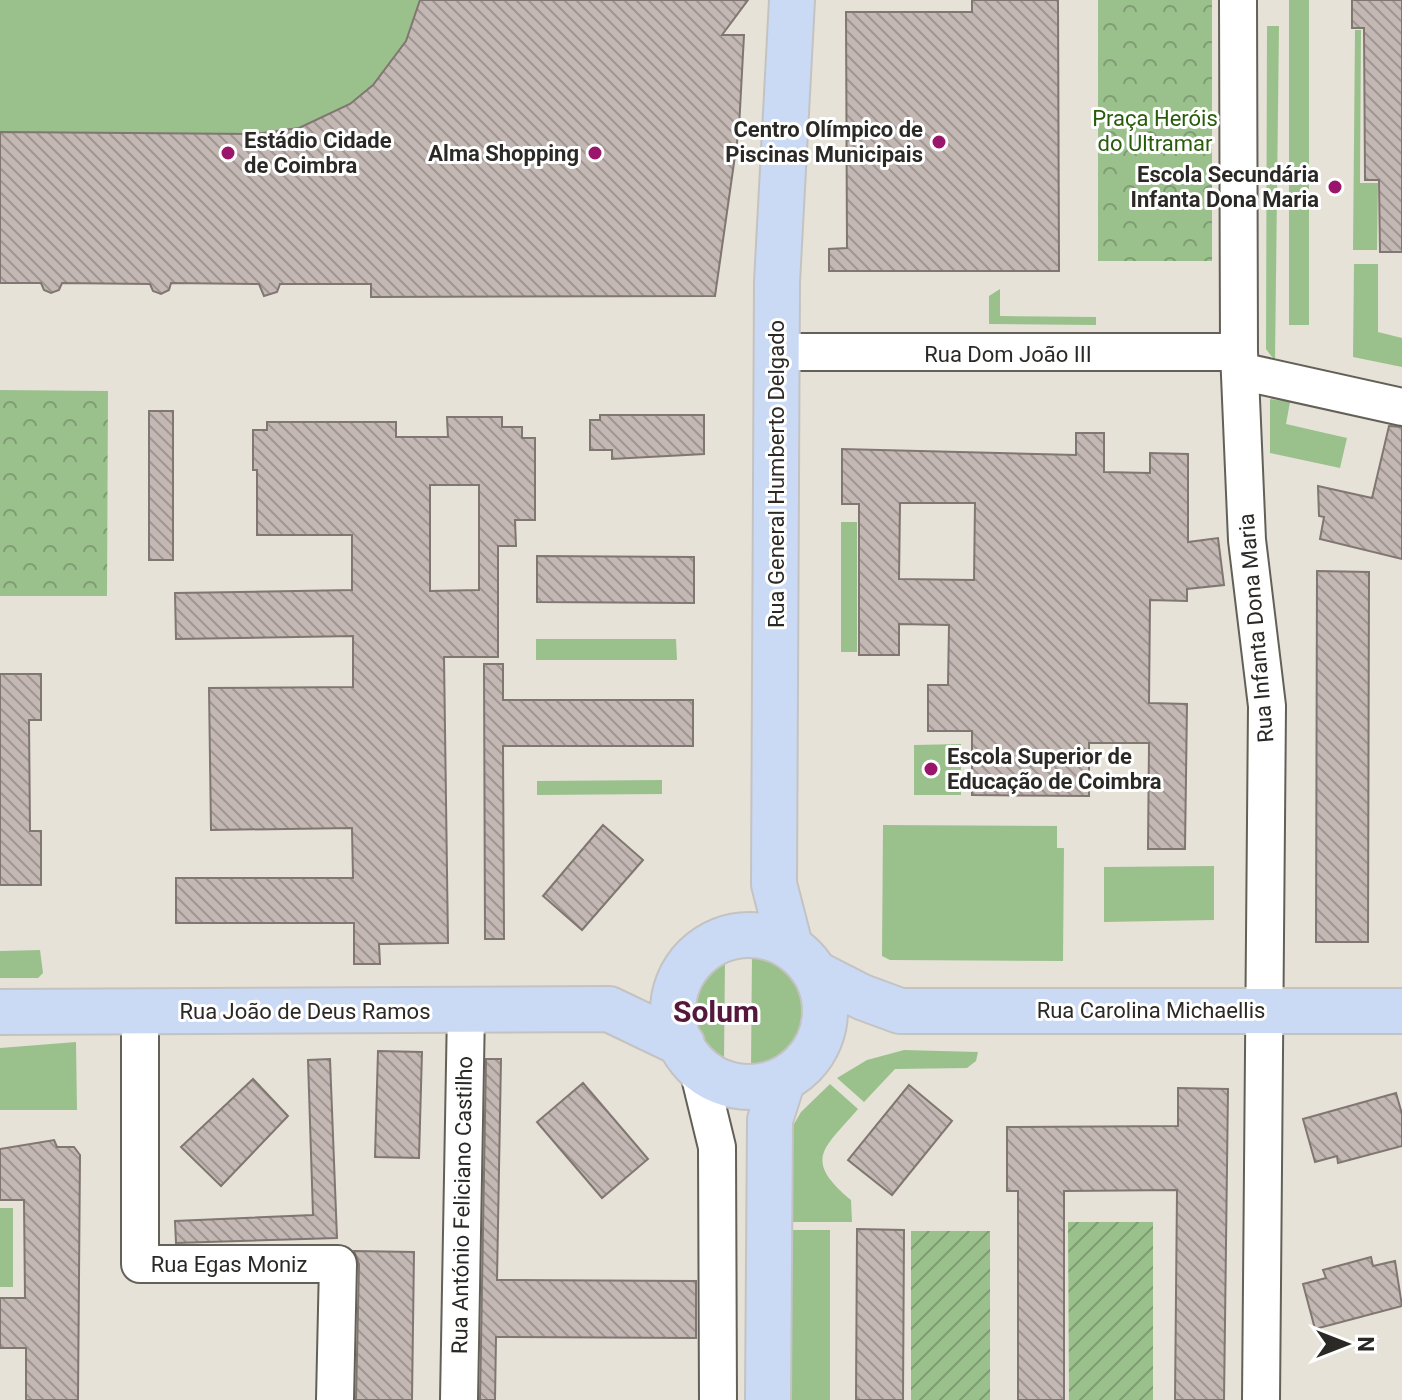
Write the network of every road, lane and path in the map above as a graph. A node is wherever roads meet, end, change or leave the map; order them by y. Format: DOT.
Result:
graph roads {
  1 [pos="792,0"];
  2 [pos="1238,0"];
  3 [pos="778,352"];
  4 [pos="1239,361"];
  5 [pos="1395,406"];
  6 [pos="802,959"];
  7 [pos="688,967"];
  8 [pos="609,1009"];
  9 [pos="466,1010"];
  10 [pos="1263,1010"];
  11 [pos="900,1011"];
  12 [pos="1402,1011"];
  13 [pos="0,1012"];
  14 [pos="140,1012"];
  15 [pos="689,1054"];
  16 [pos="798,1065"];
  17 [pos="335,1400"];
  18 [pos="459,1400"];
  19 [pos="718,1400"];
  20 [pos="768,1400"];
  21 [pos="1261,1400"];
  1 -- 3 [label="main road, Rua General Humberto Delgado"];
  2 -- 4 [label="street, Rua Infanta Dona Maria"];
  3 -- 4 [label="street, Rua Dom João III"];
  3 -- 6 [label="main road, Rua General Humberto Delgado"];
  4 -- 5 [label="street, Rua Dom João III"];
  4 -- 10 [label="street, Rua Infanta Dona Maria"];
  6 -- 7 [label="main road"];
  6 -- 11 [label="main road, Rua Carolina Michaellis"];
  6 -- 16 [label="main road"];
  7 -- 8 [label="main road, Rua João de Deus Ramos"];
  7 -- 15 [label="main road"];
  8 -- 9 [label="main road, Rua João de Deus Ramos"];
  8 -- 15 [label="main road, Rua João de Deus Ramos"];
  9 -- 14 [label="main road, Rua João de Deus Ramos"];
  9 -- 18 [label="street, Rua António Feliciano Castilho"];
  10 -- 11 [label="main road, Rua Carolina Michaellis"];
  10 -- 12 [label="main road, Rua Carolina Michaellis"];
  10 -- 21 [label="street, Rua Infanta Dona Maria"];
  11 -- 16 [label="main road, Rua Carolina Michaellis"];
  13 -- 14 [label="main road, Rua João de Deus Ramos"];
  14 -- 17 [label="street, Rua Egas Moniz"];
  15 -- 16 [label="main road"];
  15 -- 19 [label="street"];
  16 -- 20 [label="main road"];
}
